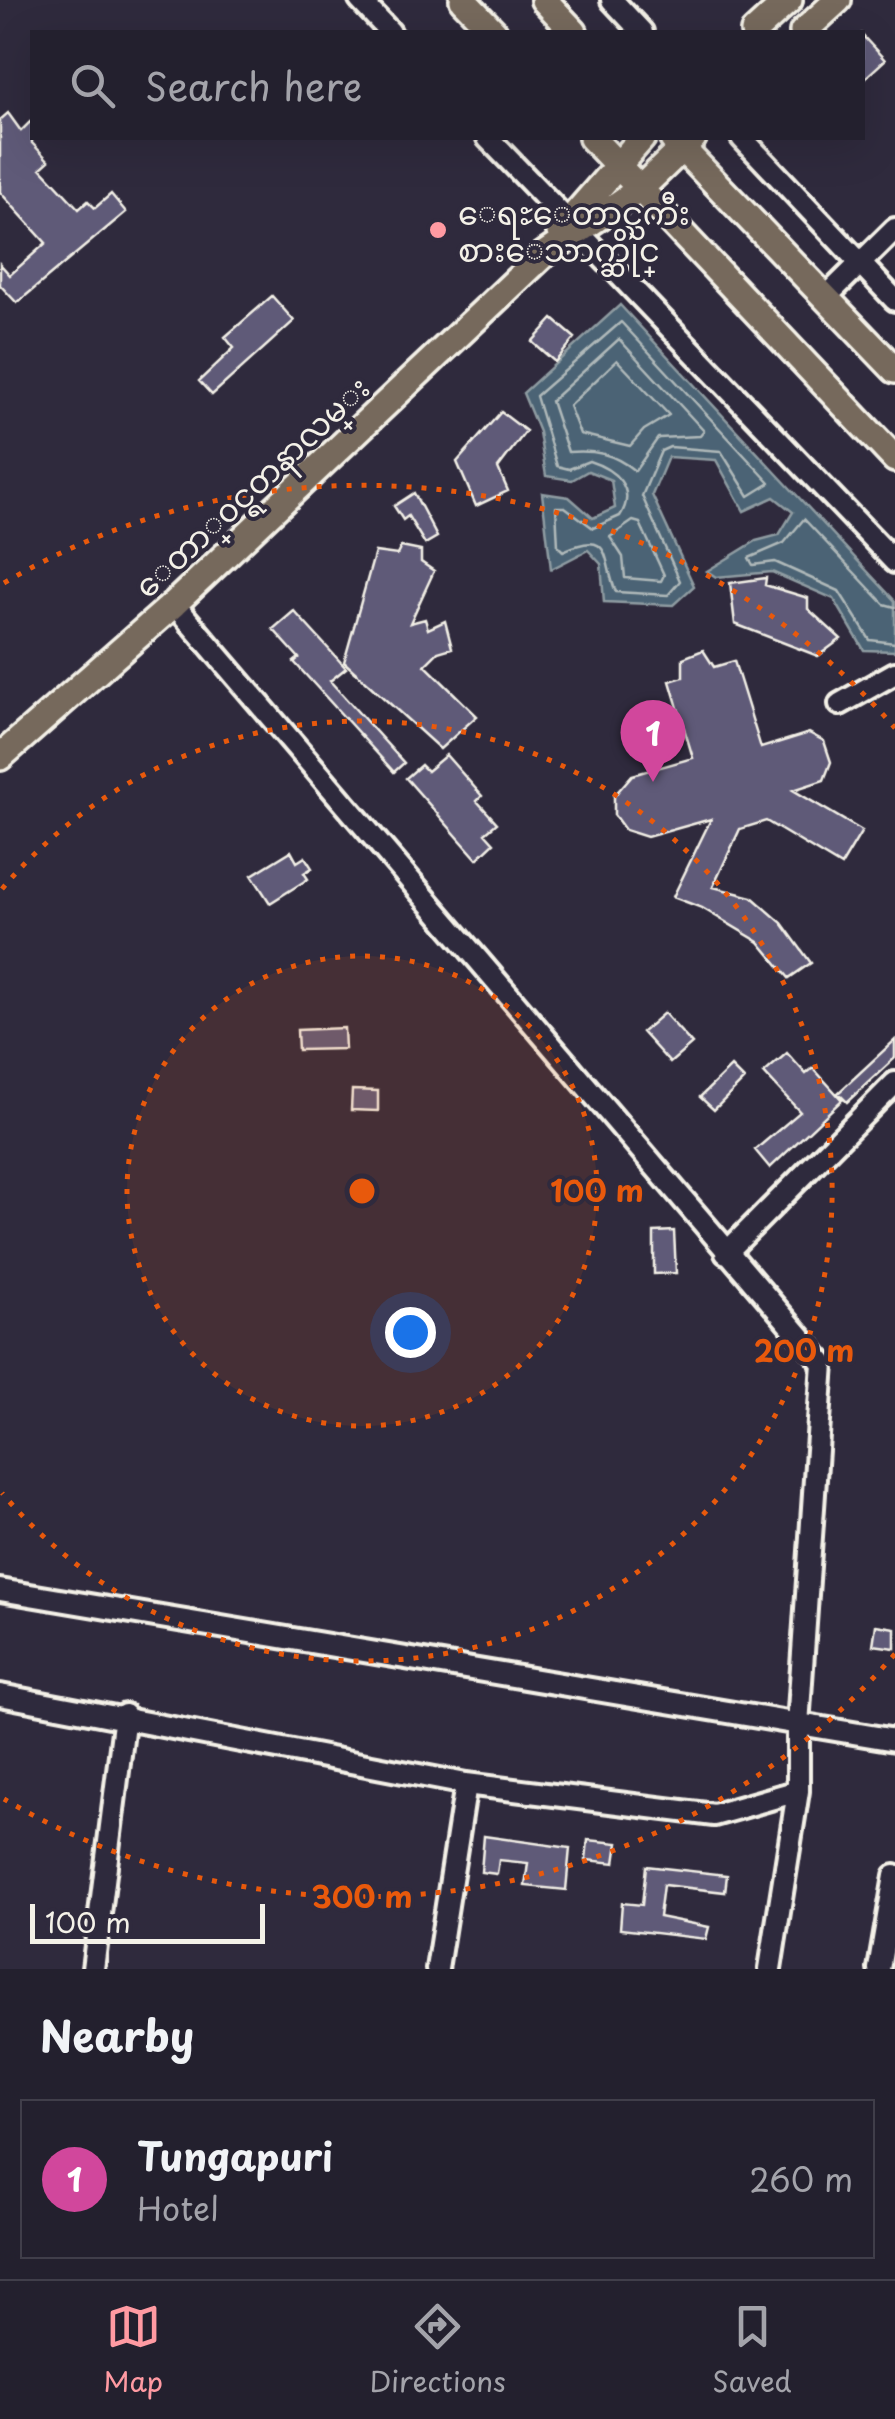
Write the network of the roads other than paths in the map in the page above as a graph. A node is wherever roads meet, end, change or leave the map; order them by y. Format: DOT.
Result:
graph roads {
  1 [pos="360,0"];
  2 [pos="464,0"];
  3 [pos="544,0"];
  4 [pos="612,0"];
  5 [pos="789,0"];
  6 [pos="838,0"];
  7 [pos="388,30"];
  8 [pos="492,30"];
  9 [pos="572,30"];
  10 [pos="640,30"];
  11 [pos="756,30"];
  12 [pos="805,30"];
  13 [pos="490,140"];
  14 [pos="594,140"];
  15 [pos="640,140"];
  16 [pos="744,140"];
  17 [pos="682,141"];
  18 [pos="616,164"];
  19 [pos="640,189"];
  20 [pos="572,226"];
  21 [pos="895,229"];
  22 [pos="860,262"];
  23 [pos="826,297"];
  24 [pos="895,300"];
  25 [pos="895,370"];
  26 [pos="895,459"];
  27 [pos="895,562"];
  28 [pos="174,604"];
  29 [pos="895,673"];
  30 [pos="840,704"];
  31 [pos="0,757"];
  32 [pos="895,1083"];
  33 [pos="726,1252"];
  34 [pos="0,1590"];
  35 [pos="0,1694"];
  36 [pos="125,1715"];
  37 [pos="798,1725"];
  38 [pos="895,1740"];
  39 [pos="466,1784"];
  40 [pos="798,1792"];
  41 [pos="895,1876"];
  42 [pos="93,1969"];
  43 [pos="437,1969"];
  44 [pos="770,1969"];
  45 [pos="878,1969"];
  1 -- 7 [label="street"];
  2 -- 8 [label="main road"];
  3 -- 9 [label="main road"];
  4 -- 10 [label="street"];
  5 -- 11 [label="main road"];
  6 -- 12 [label="main road"];
  13 -- 20 [label="street"];
  14 -- 18 [label="main road"];
  15 -- 18 [label="main road, ေတာ္၀င္ရတနာလမ္း"];
  16 -- 22 [label="street"];
  17 -- 19 [label="main road"];
  17 -- 23 [label="main road"];
  18 -- 19 [label="main road"];
  18 -- 20 [label="main road, ေတာ္၀င္ရတနာလမ္း"];
  19 -- 20 [label="main road"];
  19 -- 26 [label="main road"];
  20 -- 27 [label="street"];
  20 -- 28 [label="main road, ေတာ္၀င္ရတနာလမ္း"];
  21 -- 22 [label="street"];
  22 -- 23 [label="street"];
  22 -- 24 [label="street"];
  23 -- 25 [label="main road"];
  28 -- 31 [label="main road, ေတာ္၀င္ရတနာလမ္း"];
  28 -- 33 [label="street"];
  29 -- 30 [label="street"];
  32 -- 33 [label="street"];
  33 -- 37 [label="street"];
  34 -- 37 [label="street"];
  35 -- 36 [label="street"];
  36 -- 39 [label="street"];
  36 -- 42 [label="street"];
  37 -- 38 [label="street"];
  37 -- 40 [label="street"];
  39 -- 40 [label="street"];
  39 -- 43 [label="street"];
  40 -- 44 [label="street"];
  41 -- 45 [label="street"];
}
